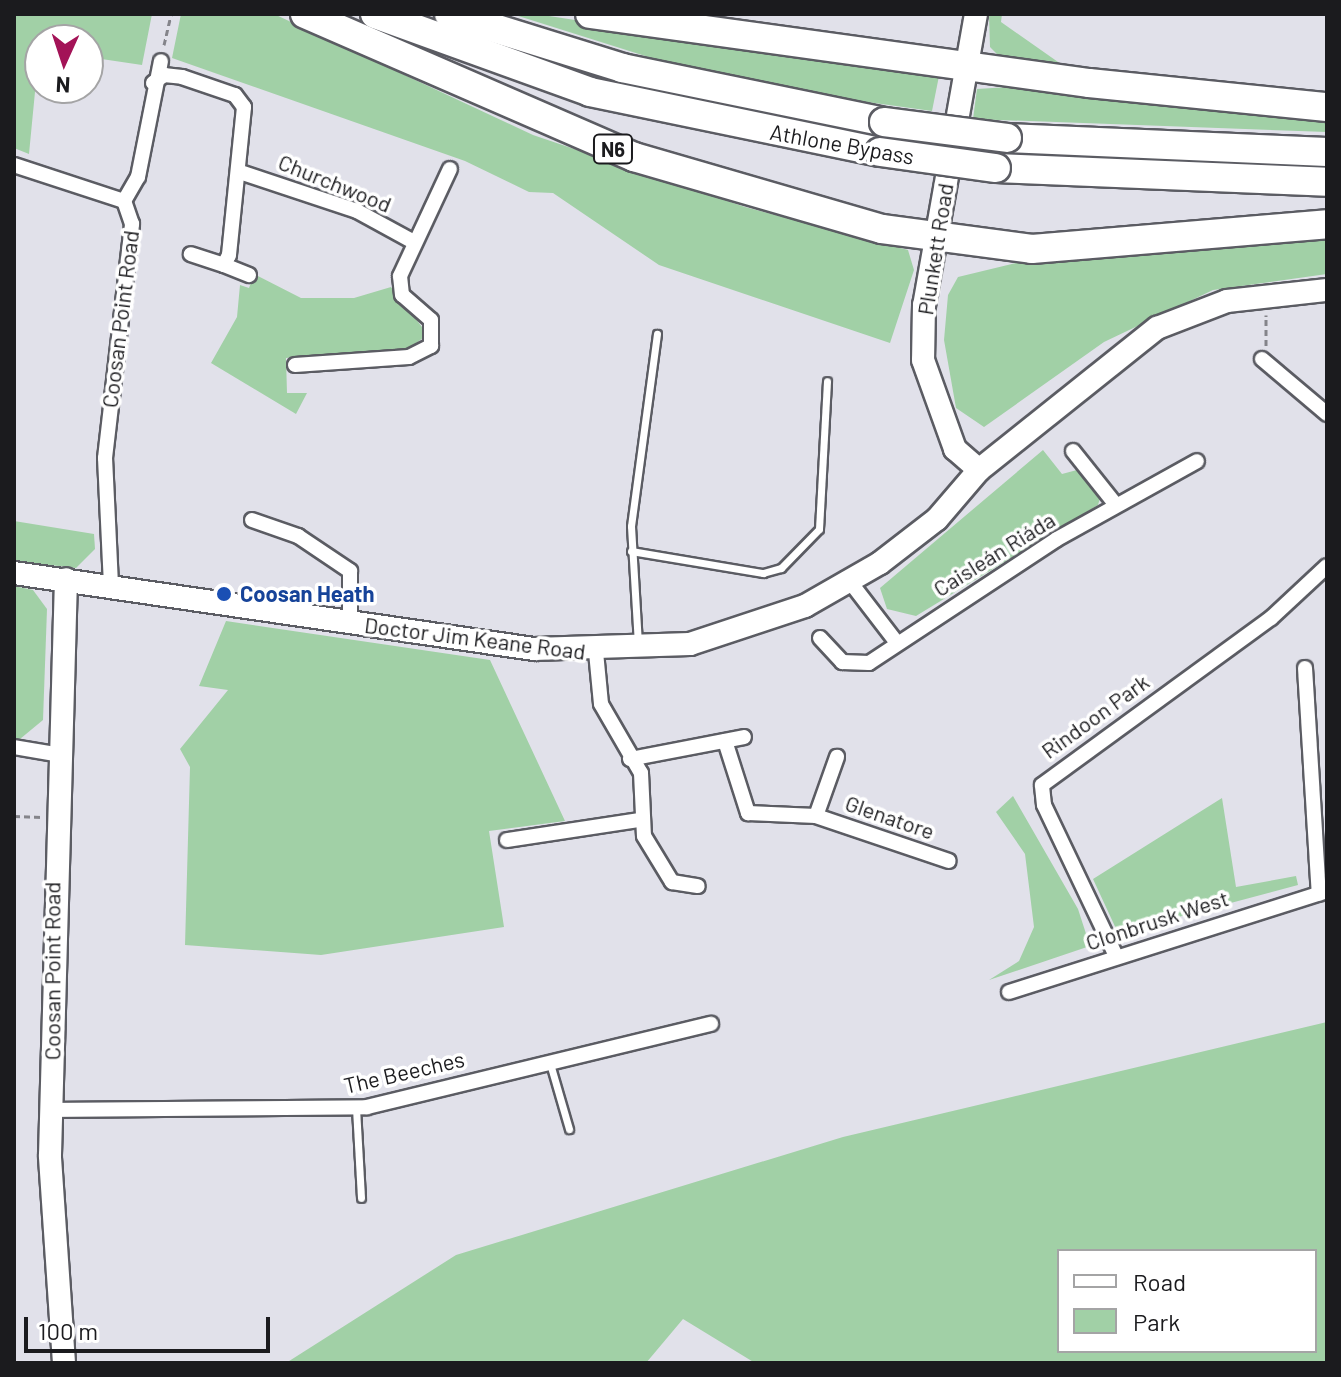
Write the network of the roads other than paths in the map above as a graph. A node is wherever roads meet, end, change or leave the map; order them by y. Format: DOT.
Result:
graph roads {
  1 [pos="305,14"];
  2 [pos="375,14"];
  3 [pos="449,14"];
  4 [pos="590,14"];
  5 [pos="976,14"];
  6 [pos="161,61"];
  7 [pos="967,63"];
  8 [pos="153,83"];
  9 [pos="1327,107"];
  10 [pos="1327,152"];
  11 [pos="14,165"];
  12 [pos="450,169"];
  13 [pos="240,172"];
  14 [pos="1327,182"];
  15 [pos="124,201"];
  16 [pos="1327,224"];
  17 [pos="936,239"];
  18 [pos="412,241"];
  19 [pos="191,254"];
  20 [pos="224,265"];
  21 [pos="249,275"];
  22 [pos="1327,290"];
  23 [pos="657,334"];
  24 [pos="1262,359"];
  25 [pos="295,365"];
  26 [pos="827,381"];
  27 [pos="1327,414"];
  28 [pos="1073,451"];
  29 [pos="1197,461"];
  30 [pos="979,470"];
  31 [pos="1116,505"];
  32 [pos="252,520"];
  33 [pos="631,551"];
  34 [pos="1325,567"];
  35 [pos="14,573"];
  36 [pos="66,579"];
  37 [pos="851,583"];
  38 [pos="111,585"];
  39 [pos="350,623"];
  40 [pos="820,638"];
  41 [pos="897,643"];
  42 [pos="639,650"];
  43 [pos="596,652"];
  44 [pos="1305,668"];
  45 [pos="744,737"];
  46 [pos="725,741"];
  47 [pos="14,747"];
  48 [pos="55,754"];
  49 [pos="837,757"];
  50 [pos="630,759"];
  51 [pos="816,816"];
  52 [pos="640,820"];
  53 [pos="507,840"];
  54 [pos="949,861"];
  55 [pos="698,886"];
  56 [pos="1323,892"];
  57 [pos="1116,956"];
  58 [pos="1009,992"];
  59 [pos="711,1024"];
  60 [pos="549,1058"];
  61 [pos="356,1108"];
  62 [pos="52,1110"];
  63 [pos="569,1129"];
  64 [pos="361,1198"];
  65 [pos="64,1363"];
  1 -- 17 [label="highway, N6"];
  2 -- 14 [label="highway, Athlone Bypass / N6, bridge"];
  3 -- 10 [label="highway, Athlone Bypass, bridge"];
  4 -- 7 [label="highway"];
  5 -- 7 [label="street, Plunkett Road"];
  6 -- 8 [label="street, Coosan Point Road"];
  7 -- 9 [label="highway"];
  7 -- 17 [label="street, Plunkett Road"];
  8 -- 13 [label="street"];
  8 -- 15 [label="street, Coosan Point Road"];
  11 -- 15 [label="street"];
  12 -- 18 [label="street"];
  13 -- 18 [label="street, Churchwood"];
  13 -- 20 [label="street"];
  15 -- 38 [label="street, Coosan Point Road"];
  16 -- 17 [label="highway, N6"];
  17 -- 30 [label="street, Plunkett Road"];
  18 -- 25 [label="street"];
  19 -- 20 [label="street"];
  20 -- 21 [label="street"];
  22 -- 30 [label="street, Doctor Jim Keane Road"];
  23 -- 33 [label="lane"];
  24 -- 27 [label="street"];
  26 -- 33 [label="lane"];
  28 -- 31 [label="street"];
  29 -- 31 [label="street, Caisleán Riáda"];
  30 -- 37 [label="street, Doctor Jim Keane Road"];
  31 -- 41 [label="street, Caisleán Riáda"];
  32 -- 39 [label="street"];
  33 -- 42 [label="lane"];
  34 -- 57 [label="street, Rindoon Park"];
  35 -- 36 [label="street, Doctor Jim Keane Road"];
  36 -- 38 [label="street, Doctor Jim Keane Road"];
  36 -- 48 [label="street, Coosan Point Road"];
  37 -- 41 [label="street"];
  37 -- 42 [label="street, Doctor Jim Keane Road"];
  38 -- 39 [label="street, Doctor Jim Keane Road"];
  39 -- 43 [label="street, Doctor Jim Keane Road"];
  40 -- 41 [label="street, Caisleán Riáda"];
  42 -- 43 [label="street, Doctor Jim Keane Road"];
  43 -- 50 [label="street"];
  44 -- 56 [label="street, Clonbrusk West"];
  45 -- 46 [label="street"];
  46 -- 50 [label="street"];
  46 -- 51 [label="street, Glenatore"];
  47 -- 48 [label="street"];
  48 -- 62 [label="street, Coosan Point Road"];
  49 -- 51 [label="street, Glenatore"];
  50 -- 52 [label="street"];
  51 -- 54 [label="street, Glenatore"];
  52 -- 53 [label="street"];
  52 -- 55 [label="street"];
  56 -- 57 [label="street, Clonbrusk West"];
  57 -- 58 [label="street, Clonbrusk West"];
  59 -- 60 [label="street, The Beeches"];
  60 -- 61 [label="street, The Beeches"];
  60 -- 63 [label="lane"];
  61 -- 62 [label="street, The Beeches"];
  61 -- 64 [label="lane"];
  62 -- 65 [label="street, Coosan Point Road"];
}
